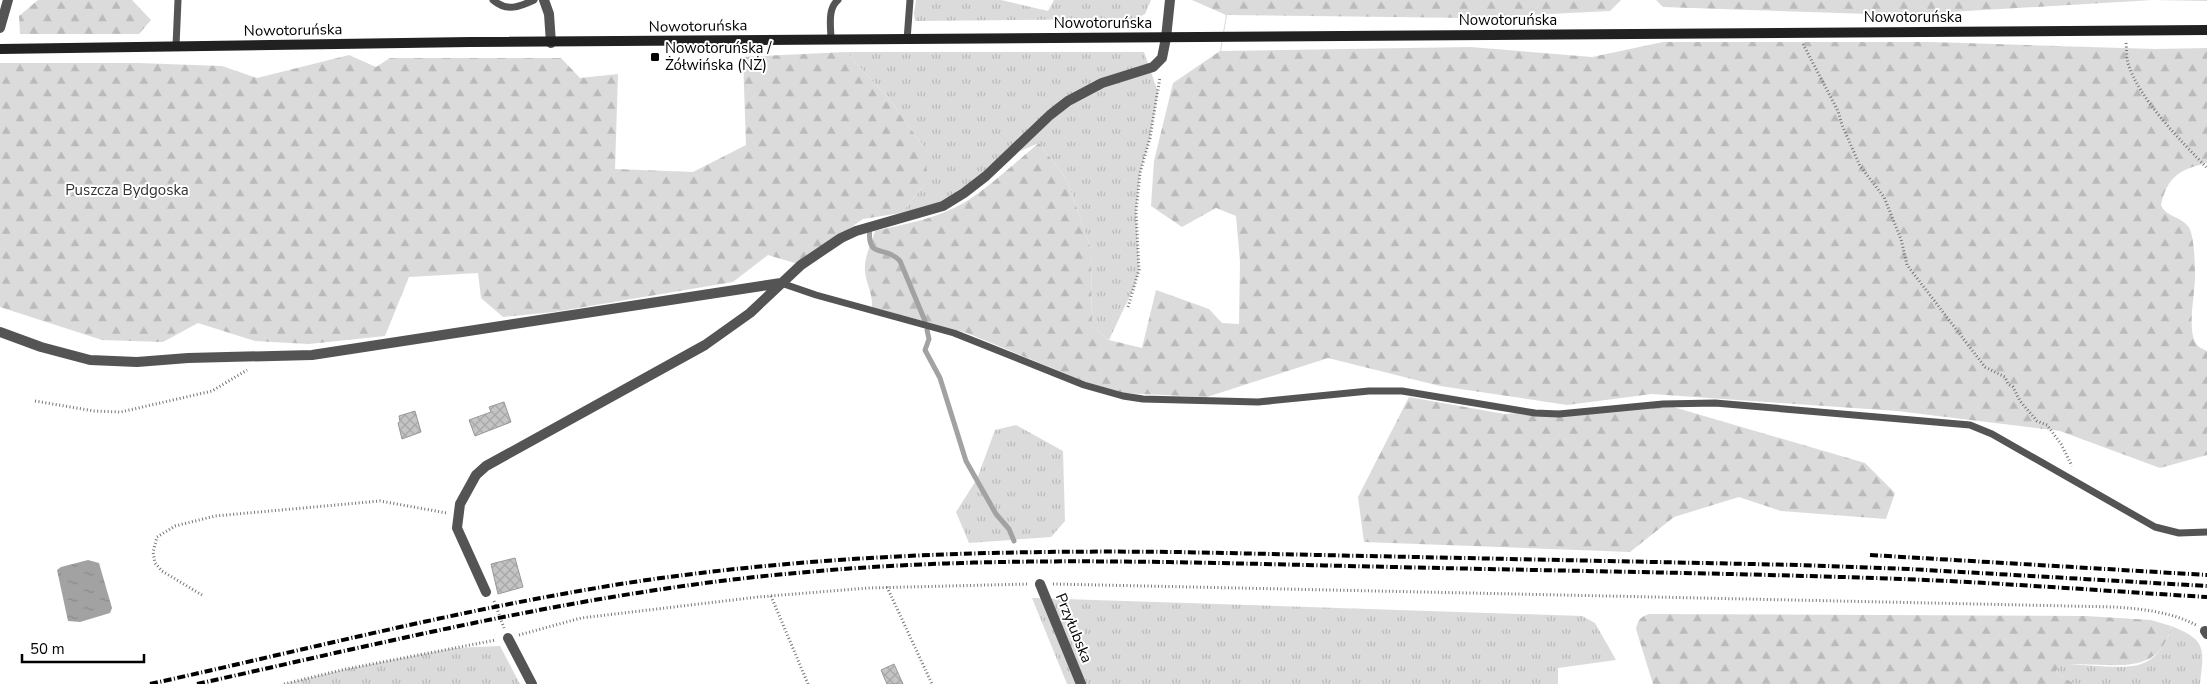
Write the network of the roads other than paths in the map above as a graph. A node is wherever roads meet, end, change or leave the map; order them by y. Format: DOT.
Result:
graph roads {
  1 [pos="8,0"];
  2 [pos="178,0"];
  3 [pos="493,0"];
  4 [pos="534,0"];
  5 [pos="544,0"];
  6 [pos="838,0"];
  7 [pos="910,0"];
  8 [pos="1170,0"];
  9 [pos="0,28"];
  10 [pos="2207,30"];
  11 [pos="1166,38"];
  12 [pos="831,40"];
  13 [pos="907,40"];
  14 [pos="551,43"];
  15 [pos="176,46"];
  16 [pos="0,49"];
  17 [pos="781,283"];
  18 [pos="0,332"];
  19 [pos="2207,532"];
  20 [pos="1040,584"];
  21 [pos="486,592"];
  22 [pos="508,638"];
  23 [pos="532,684"];
  24 [pos="1081,684"];
  1 -- 9 [label="street"];
  2 -- 15 [label="lane"];
  3 -- 4 [label="lane"];
  5 -- 14 [label="street"];
  6 -- 12 [label="lane"];
  7 -- 13 [label="lane"];
  8 -- 11 [label="street"];
  10 -- 11 [label="main road, Nowotoruńska"];
  11 -- 13 [label="main road, Nowotoruńska"];
  11 -- 17 [label="street"];
  12 -- 13 [label="main road, Nowotoruńska"];
  12 -- 14 [label="main road, Nowotoruńska"];
  14 -- 15 [label="main road, Nowotoruńska"];
  15 -- 16 [label="main road, Nowotoruńska"];
  17 -- 18 [label="street"];
  17 -- 19 [label="lane"];
  17 -- 21 [label="street"];
  20 -- 24 [label="street, Przyłubska"];
  22 -- 23 [label="street"];
}
